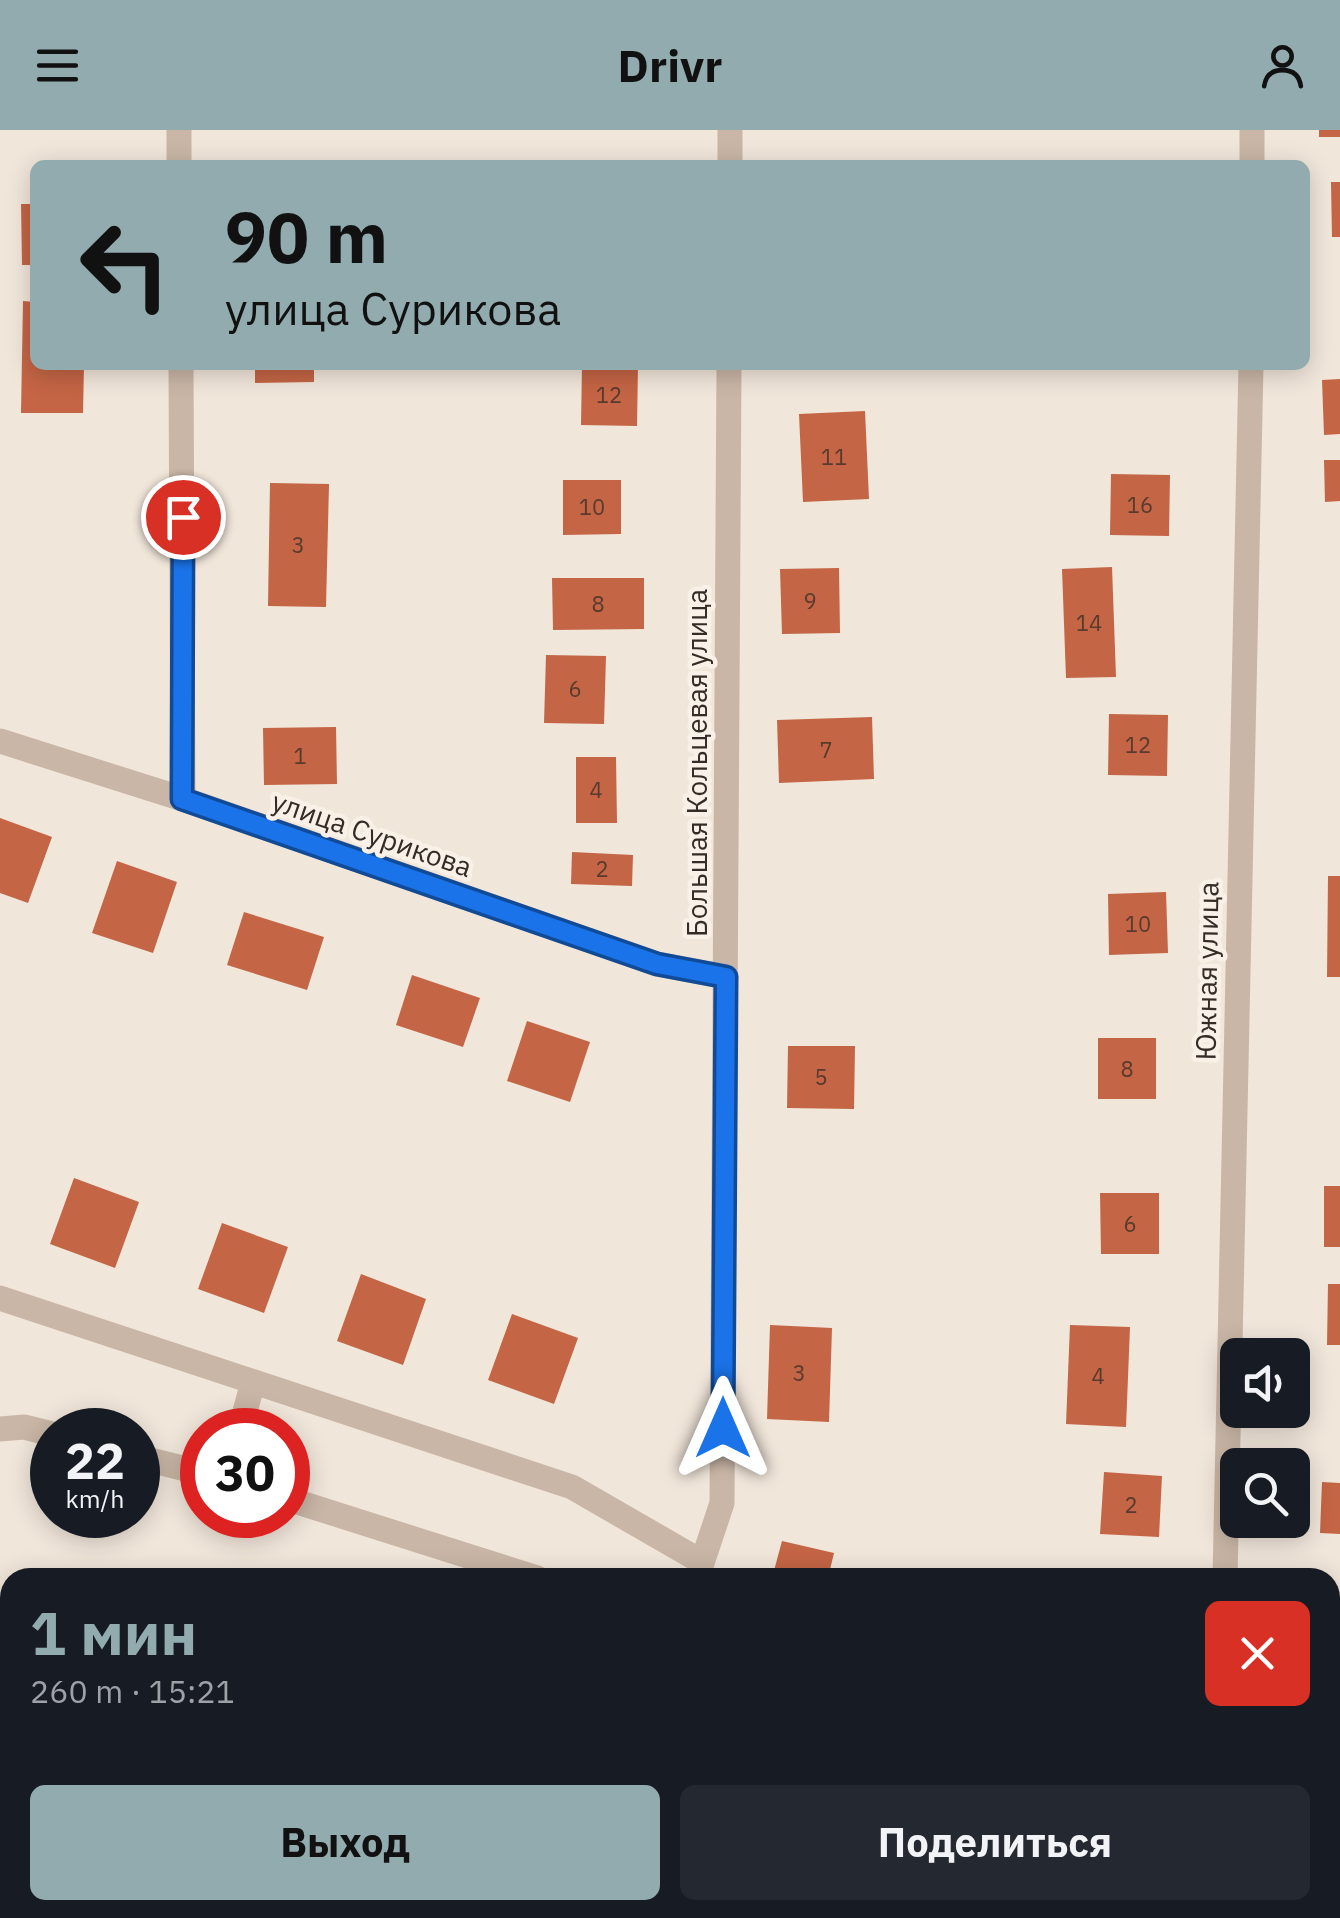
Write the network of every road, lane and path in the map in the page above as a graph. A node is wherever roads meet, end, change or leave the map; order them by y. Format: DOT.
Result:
graph roads {
  1 [pos="179,130"];
  2 [pos="730,130"];
  3 [pos="1252,130"];
  4 [pos="179,160"];
  5 [pos="730,160"];
  6 [pos="1252,160"];
  7 [pos="181,370"];
  8 [pos="729,370"];
  9 [pos="1250,370"];
  10 [pos="0,741"];
  11 [pos="182,799"];
  12 [pos="726,977"];
  13 [pos="0,1298"];
  14 [pos="253,1382"];
  15 [pos="246,1408"];
  16 [pos="30,1428"];
  17 [pos="0,1429"];
  18 [pos="310,1506"];
  19 [pos="505,1568"];
  20 [pos="696,1568"];
  21 [pos="700,1568"];
  22 [pos="1224,1568"];
  1 -- 4 [label="street"];
  2 -- 5 [label="street"];
  3 -- 6 [label="street"];
  7 -- 11 [label="street"];
  8 -- 12 [label="street, Большая Кольцевая улица"];
  9 -- 22 [label="street, Южная улица"];
  10 -- 11 [label="street, улица Сурикова"];
  11 -- 12 [label="street, улица Сурикова"];
  12 -- 21 [label="street, Большая Кольцевая улица"];
  13 -- 14 [label="street"];
  14 -- 15 [label="street"];
  14 -- 20 [label="street"];
  16 -- 17 [label="street"];
  18 -- 19 [label="street"];
}
